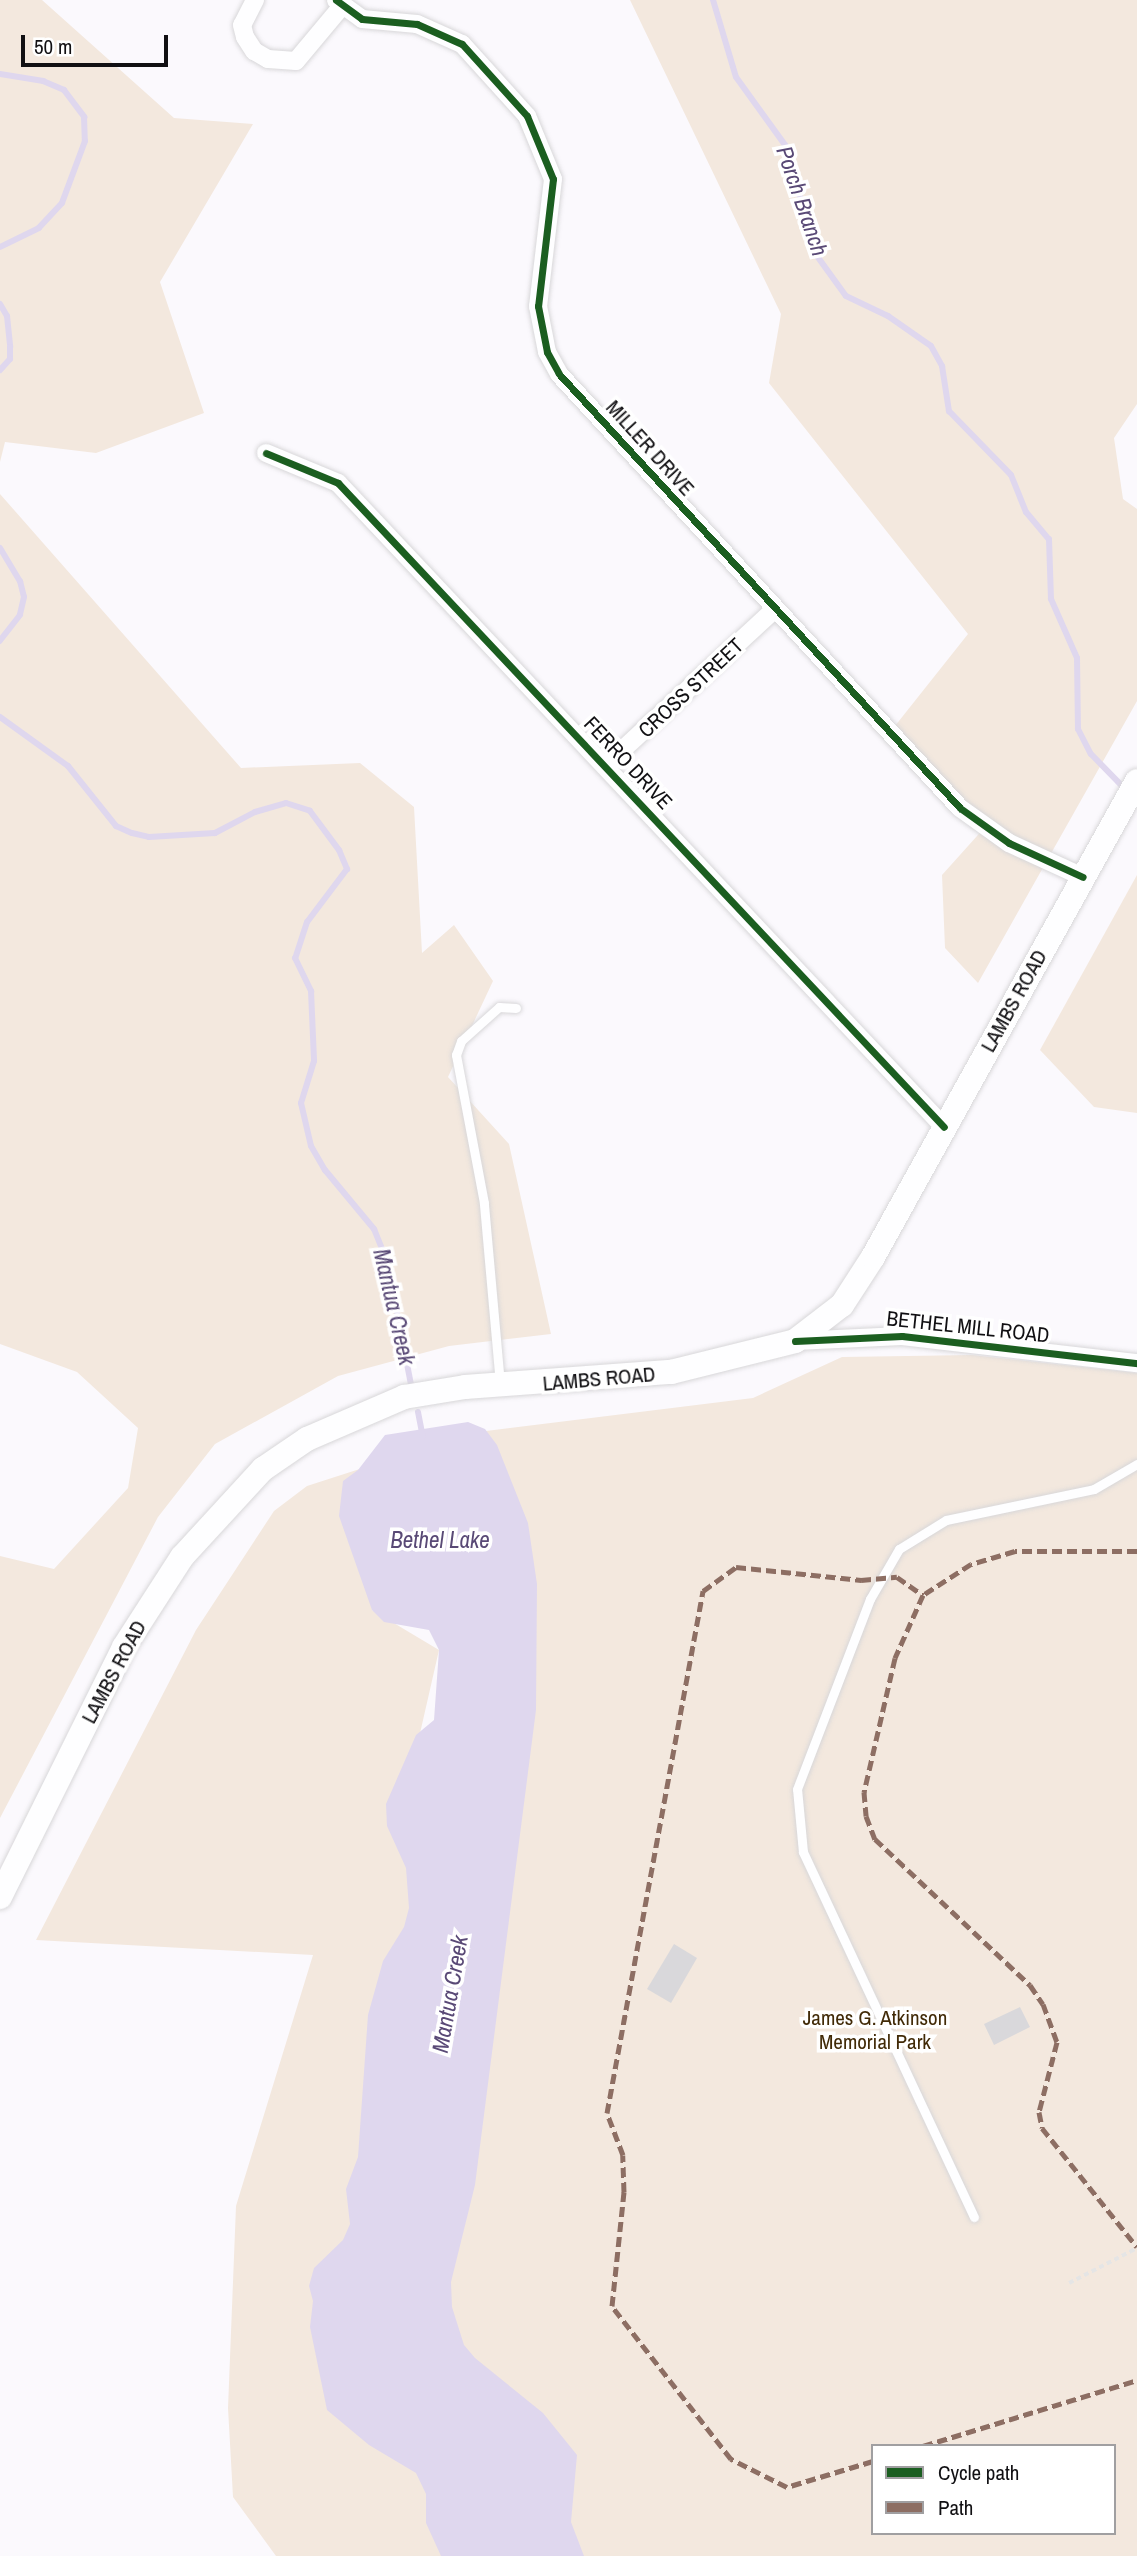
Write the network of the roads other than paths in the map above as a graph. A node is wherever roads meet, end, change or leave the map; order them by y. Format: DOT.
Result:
graph roads {
  1 [pos="255,0"];
  2 [pos="339,3"];
  3 [pos="265,453"];
  4 [pos="774,610"];
  5 [pos="606,765"];
  6 [pos="1137,780"];
  7 [pos="1083,877"];
  8 [pos="516,1008"];
  9 [pos="944,1127"];
  10 [pos="795,1341"];
  11 [pos="1137,1363"];
  12 [pos="500,1386"];
  13 [pos="1137,1464"];
  14 [pos="0,1897"];
  15 [pos="974,2217"];
  1 -- 2 [label="street, MILLER DRIVE"];
  2 -- 4 [label="street, MILLER DRIVE"];
  3 -- 5 [label="street, FERRO DRIVE"];
  4 -- 5 [label="street, CROSS STREET"];
  4 -- 7 [label="street, MILLER DRIVE"];
  5 -- 9 [label="street, FERRO DRIVE"];
  6 -- 7 [label="main road, LAMBS ROAD"];
  7 -- 9 [label="main road, LAMBS ROAD"];
  8 -- 12 [label="lane"];
  9 -- 10 [label="main road, LAMBS ROAD"];
  10 -- 11 [label="street, BETHEL MILL ROAD"];
  10 -- 12 [label="main road, LAMBS ROAD"];
  12 -- 14 [label="main road, LAMBS ROAD"];
  13 -- 15 [label="lane"];
}
